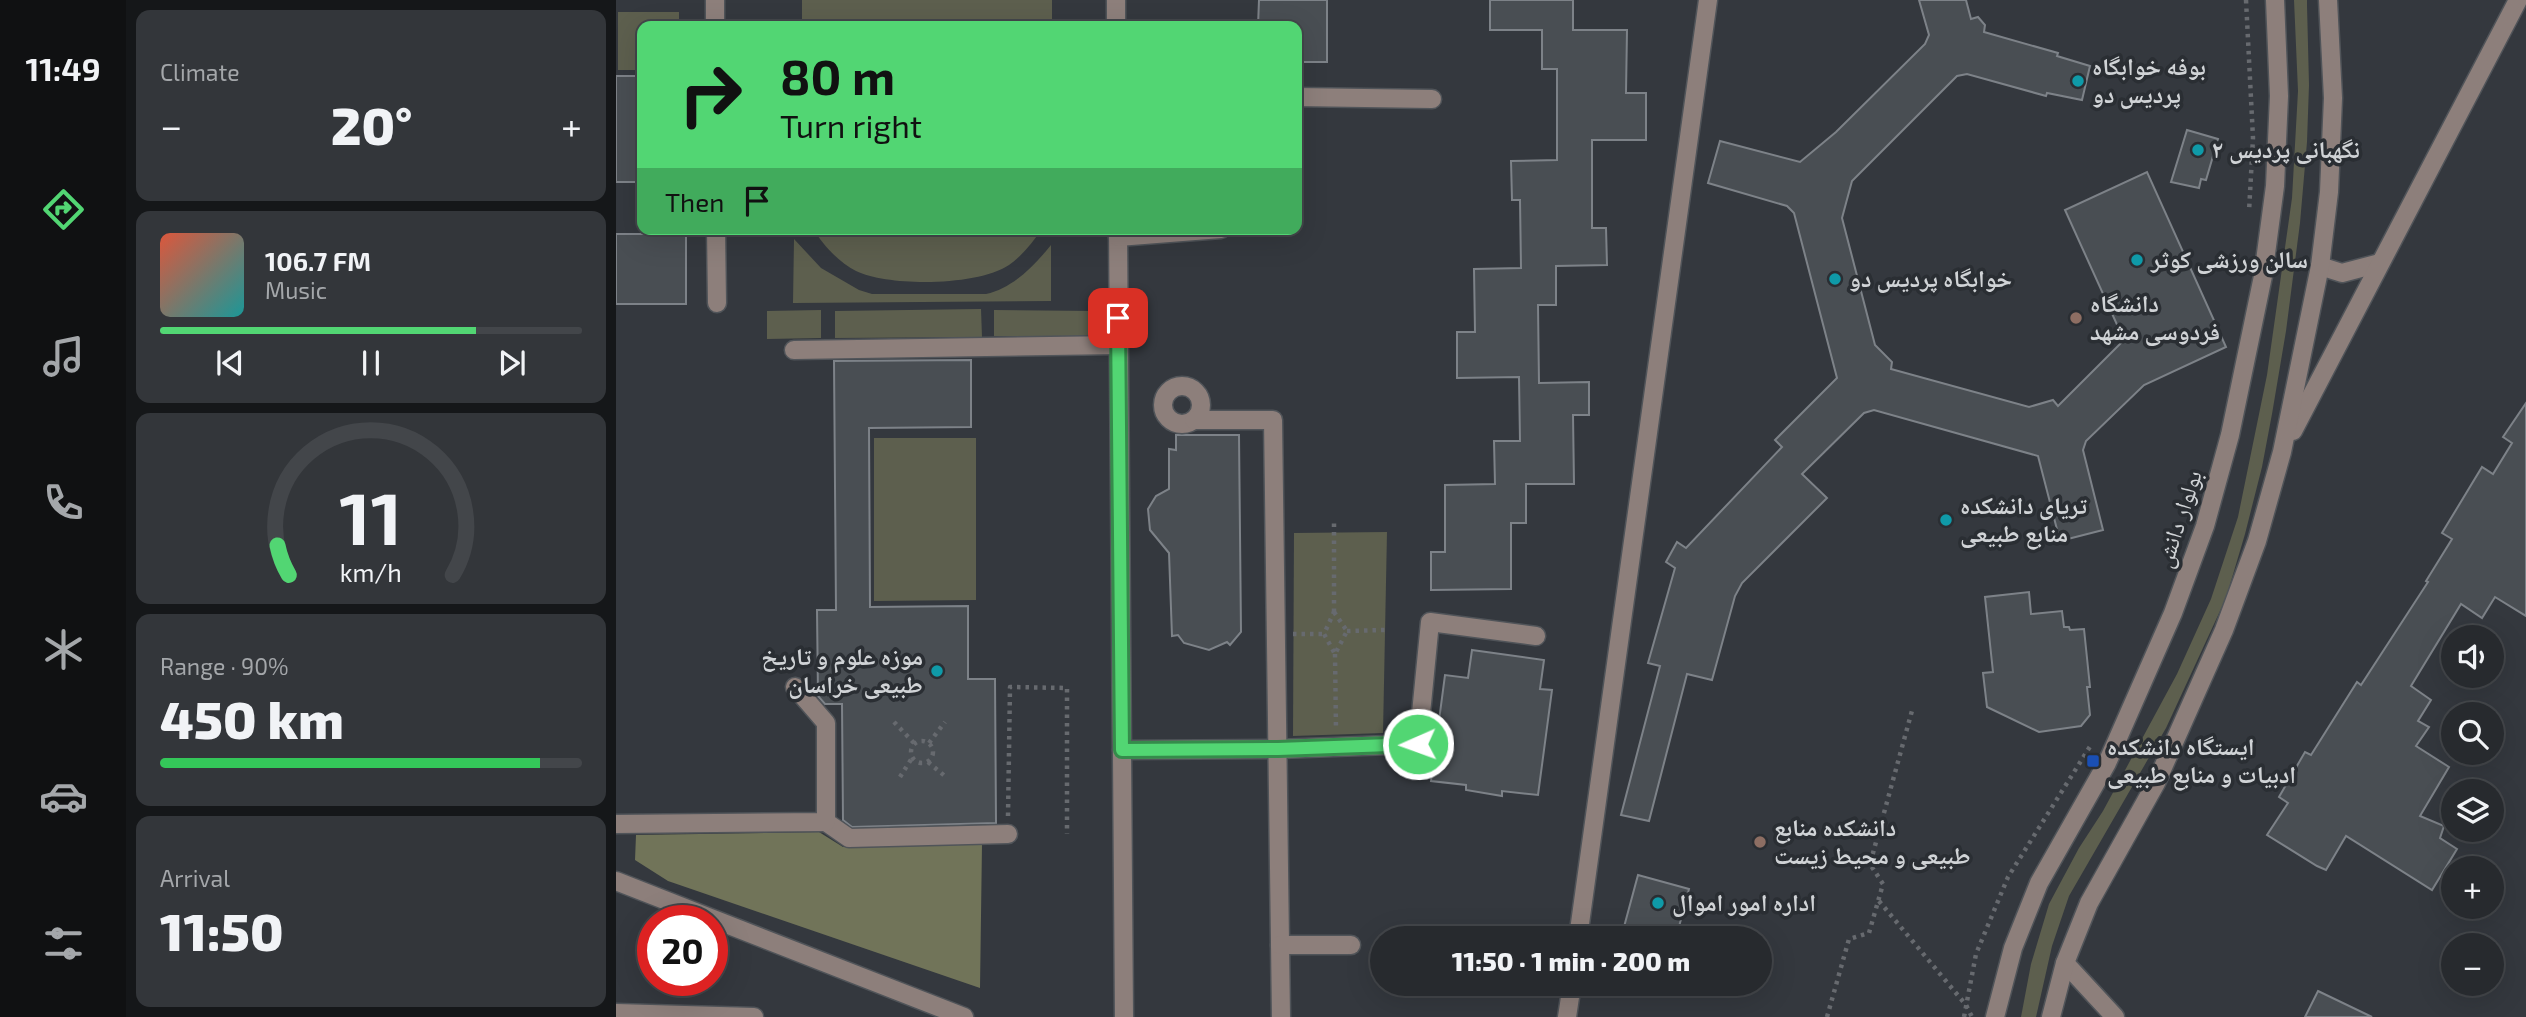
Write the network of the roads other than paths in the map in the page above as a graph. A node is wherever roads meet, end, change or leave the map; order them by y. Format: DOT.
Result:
graph roads {
  1 [pos="715,0"];
  2 [pos="1116,0"];
  3 [pos="1708,0"];
  4 [pos="2275,0"];
  5 [pos="2328,0"];
  6 [pos="2518,0"];
  7 [pos="715,21"];
  8 [pos="1116,21"];
  9 [pos="1302,97"];
  10 [pos="1433,99"];
  11 [pos="716,235"];
  12 [pos="1118,235"];
  13 [pos="2380,263"];
  14 [pos="2320,266"];
  15 [pos="717,303"];
  16 [pos="1118,345"];
  17 [pos="794,350"];
  18 [pos="1194,420"];
  19 [pos="2282,452"];
  20 [pos="1536,636"];
  21 [pos="795,687"];
  22 [pos="1278,749"];
  23 [pos="1122,750"];
  24 [pos="826,822"];
  25 [pos="616,824"];
  26 [pos="1008,834"];
  27 [pos="616,881"];
  28 [pos="1580,926"];
  29 [pos="1280,944"];
  30 [pos="1352,945"];
  31 [pos="2064,963"];
  32 [pos="1570,996"];
  33 [pos="616,1013"];
  34 [pos="754,1017"];
  35 [pos="964,1017"];
  36 [pos="1124,1017"];
  37 [pos="1281,1017"];
  38 [pos="1567,1017"];
  39 [pos="1995,1017"];
  40 [pos="2051,1017"];
  41 [pos="2115,1017"];
  1 -- 7 [label="street"];
  2 -- 8 [label="street"];
  3 -- 28 [label="street"];
  4 -- 39 [label="street, بولوار دانش"];
  5 -- 14 [label="street"];
  6 -- 13 [label="street"];
  9 -- 10 [label="street"];
  11 -- 15 [label="street"];
  12 -- 16 [label="street"];
  13 -- 14 [label="street"];
  13 -- 19 [label="street"];
  14 -- 19 [label="street"];
  16 -- 17 [label="street"];
  16 -- 23 [label="street"];
  18 -- 22 [label="street"];
  19 -- 31 [label="street"];
  20 -- 22 [label="street"];
  21 -- 24 [label="street"];
  22 -- 23 [label="street"];
  22 -- 29 [label="street"];
  23 -- 36 [label="street"];
  24 -- 25 [label="street"];
  24 -- 26 [label="street"];
  27 -- 35 [label="street"];
  29 -- 30 [label="street"];
  29 -- 37 [label="street"];
  31 -- 40 [label="street"];
  31 -- 41 [label="street"];
  32 -- 38 [label="street"];
  33 -- 34 [label="street"];
}
